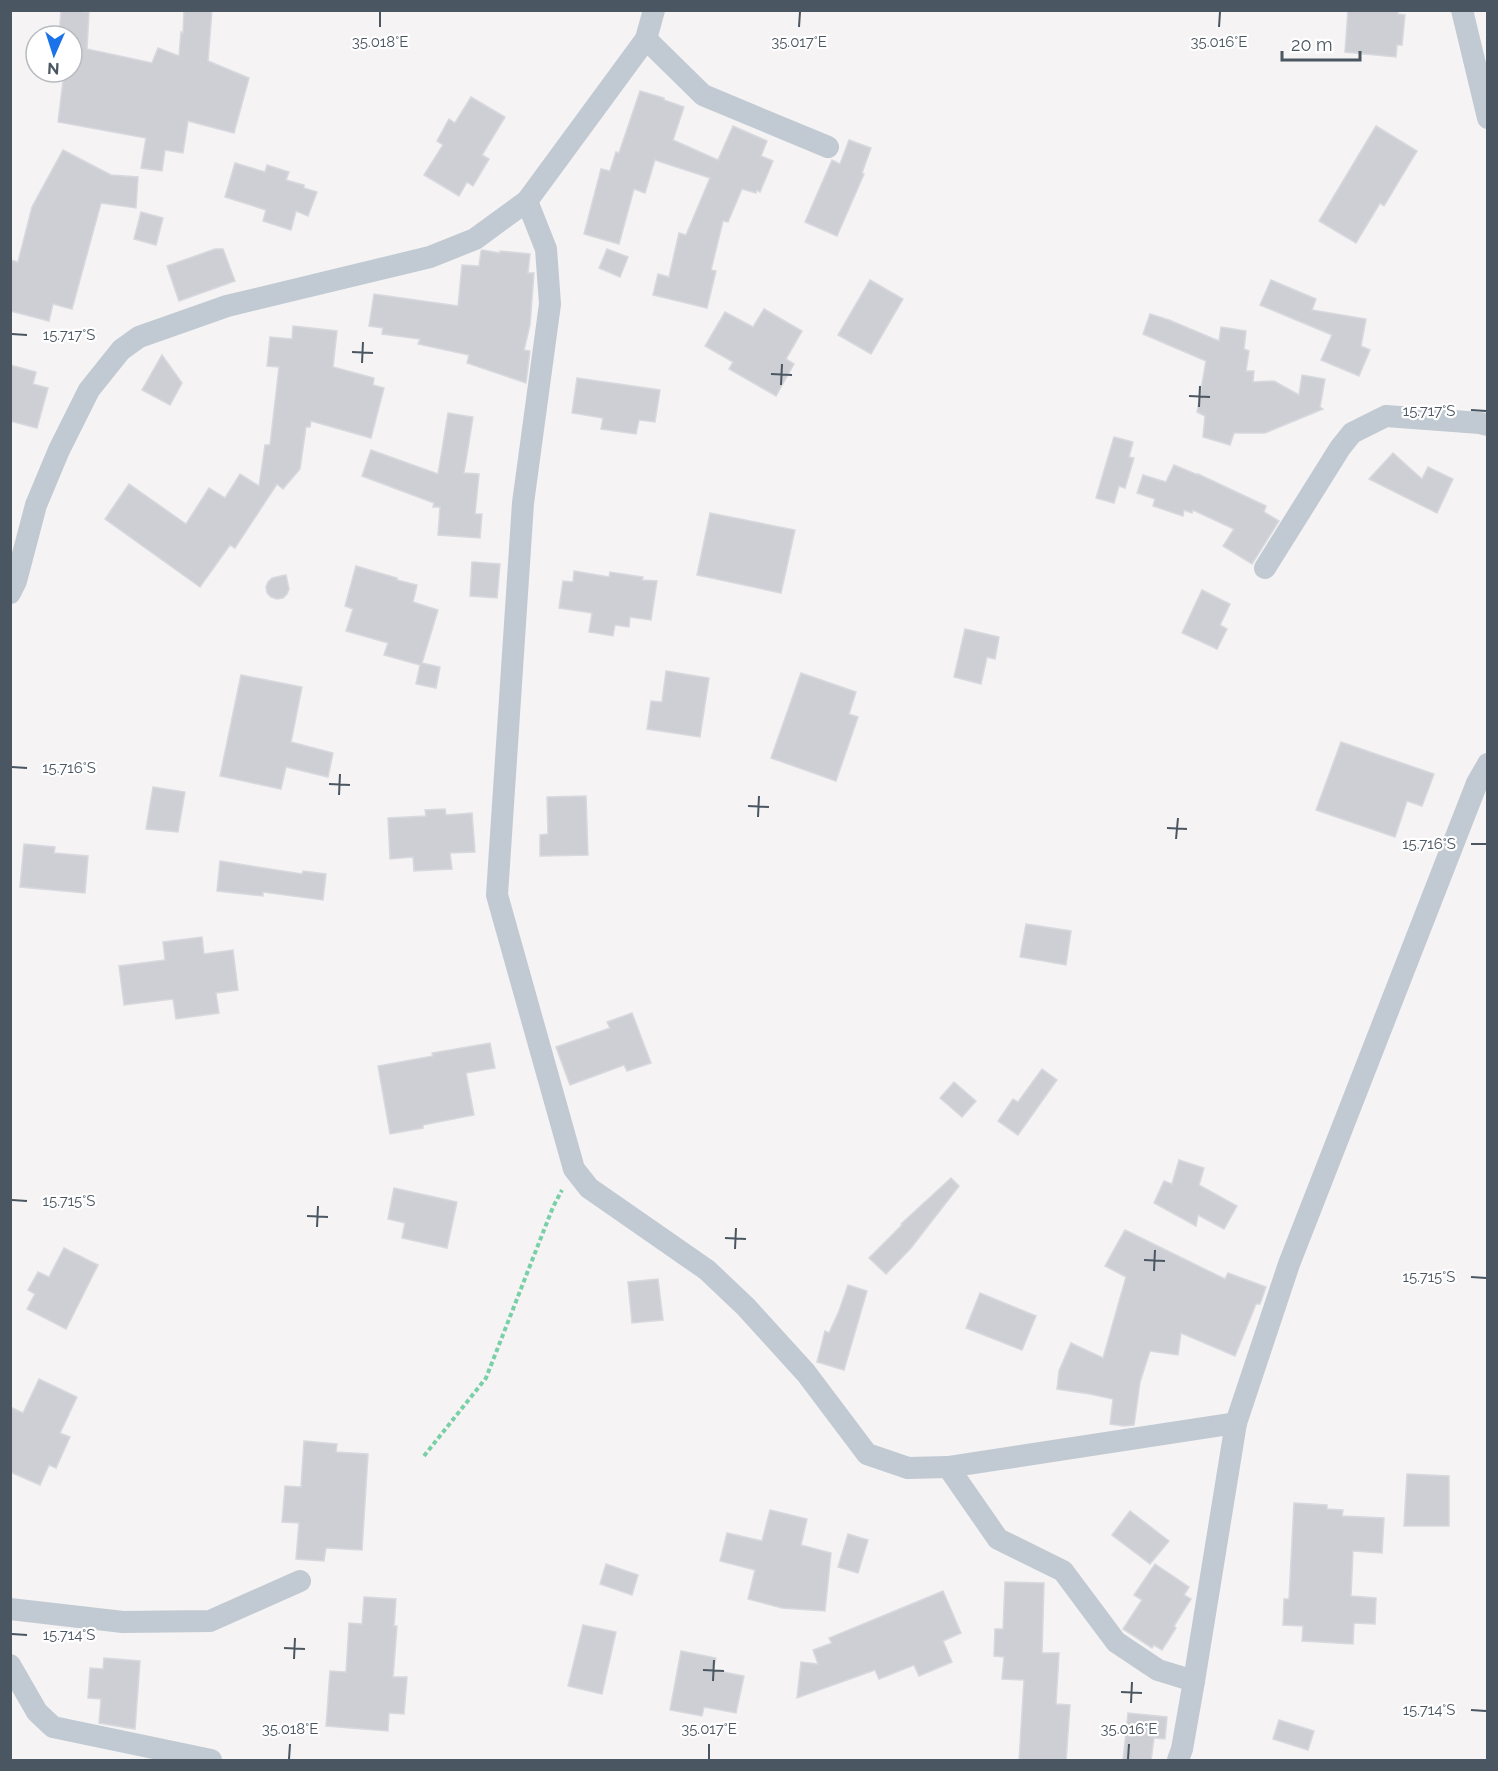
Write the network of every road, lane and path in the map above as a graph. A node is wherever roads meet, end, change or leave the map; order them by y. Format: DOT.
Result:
graph roads {
  1 [pos="654,10"];
  2 [pos="1462,10"];
  3 [pos="646,39"];
  4 [pos="1488,118"];
  5 [pos="828,147"];
  6 [pos="527,201"];
  7 [pos="1488,425"];
  8 [pos="1265,568"];
  9 [pos="10,593"];
  10 [pos="1488,764"];
  11 [pos="574,1169"];
  12 [pos="1236,1423"];
  13 [pos="424,1456"];
  14 [pos="948,1467"];
  15 [pos="300,1581"];
  16 [pos="10,1609"];
  17 [pos="10,1665"];
  18 [pos="1194,1681"];
  19 [pos="1186,1757"];
  20 [pos="211,1761"];
  1 -- 3 [label="street"];
  2 -- 4 [label="street"];
  3 -- 5 [label="street"];
  3 -- 6 [label="street"];
  6 -- 9 [label="street"];
  6 -- 11 [label="street"];
  7 -- 8 [label="street"];
  10 -- 12 [label="street"];
  11 -- 13 [label="path"];
  11 -- 14 [label="street"];
  12 -- 14 [label="street"];
  12 -- 18 [label="street"];
  14 -- 18 [label="street"];
  15 -- 16 [label="street"];
  17 -- 20 [label="street"];
  18 -- 19 [label="street"];
}
